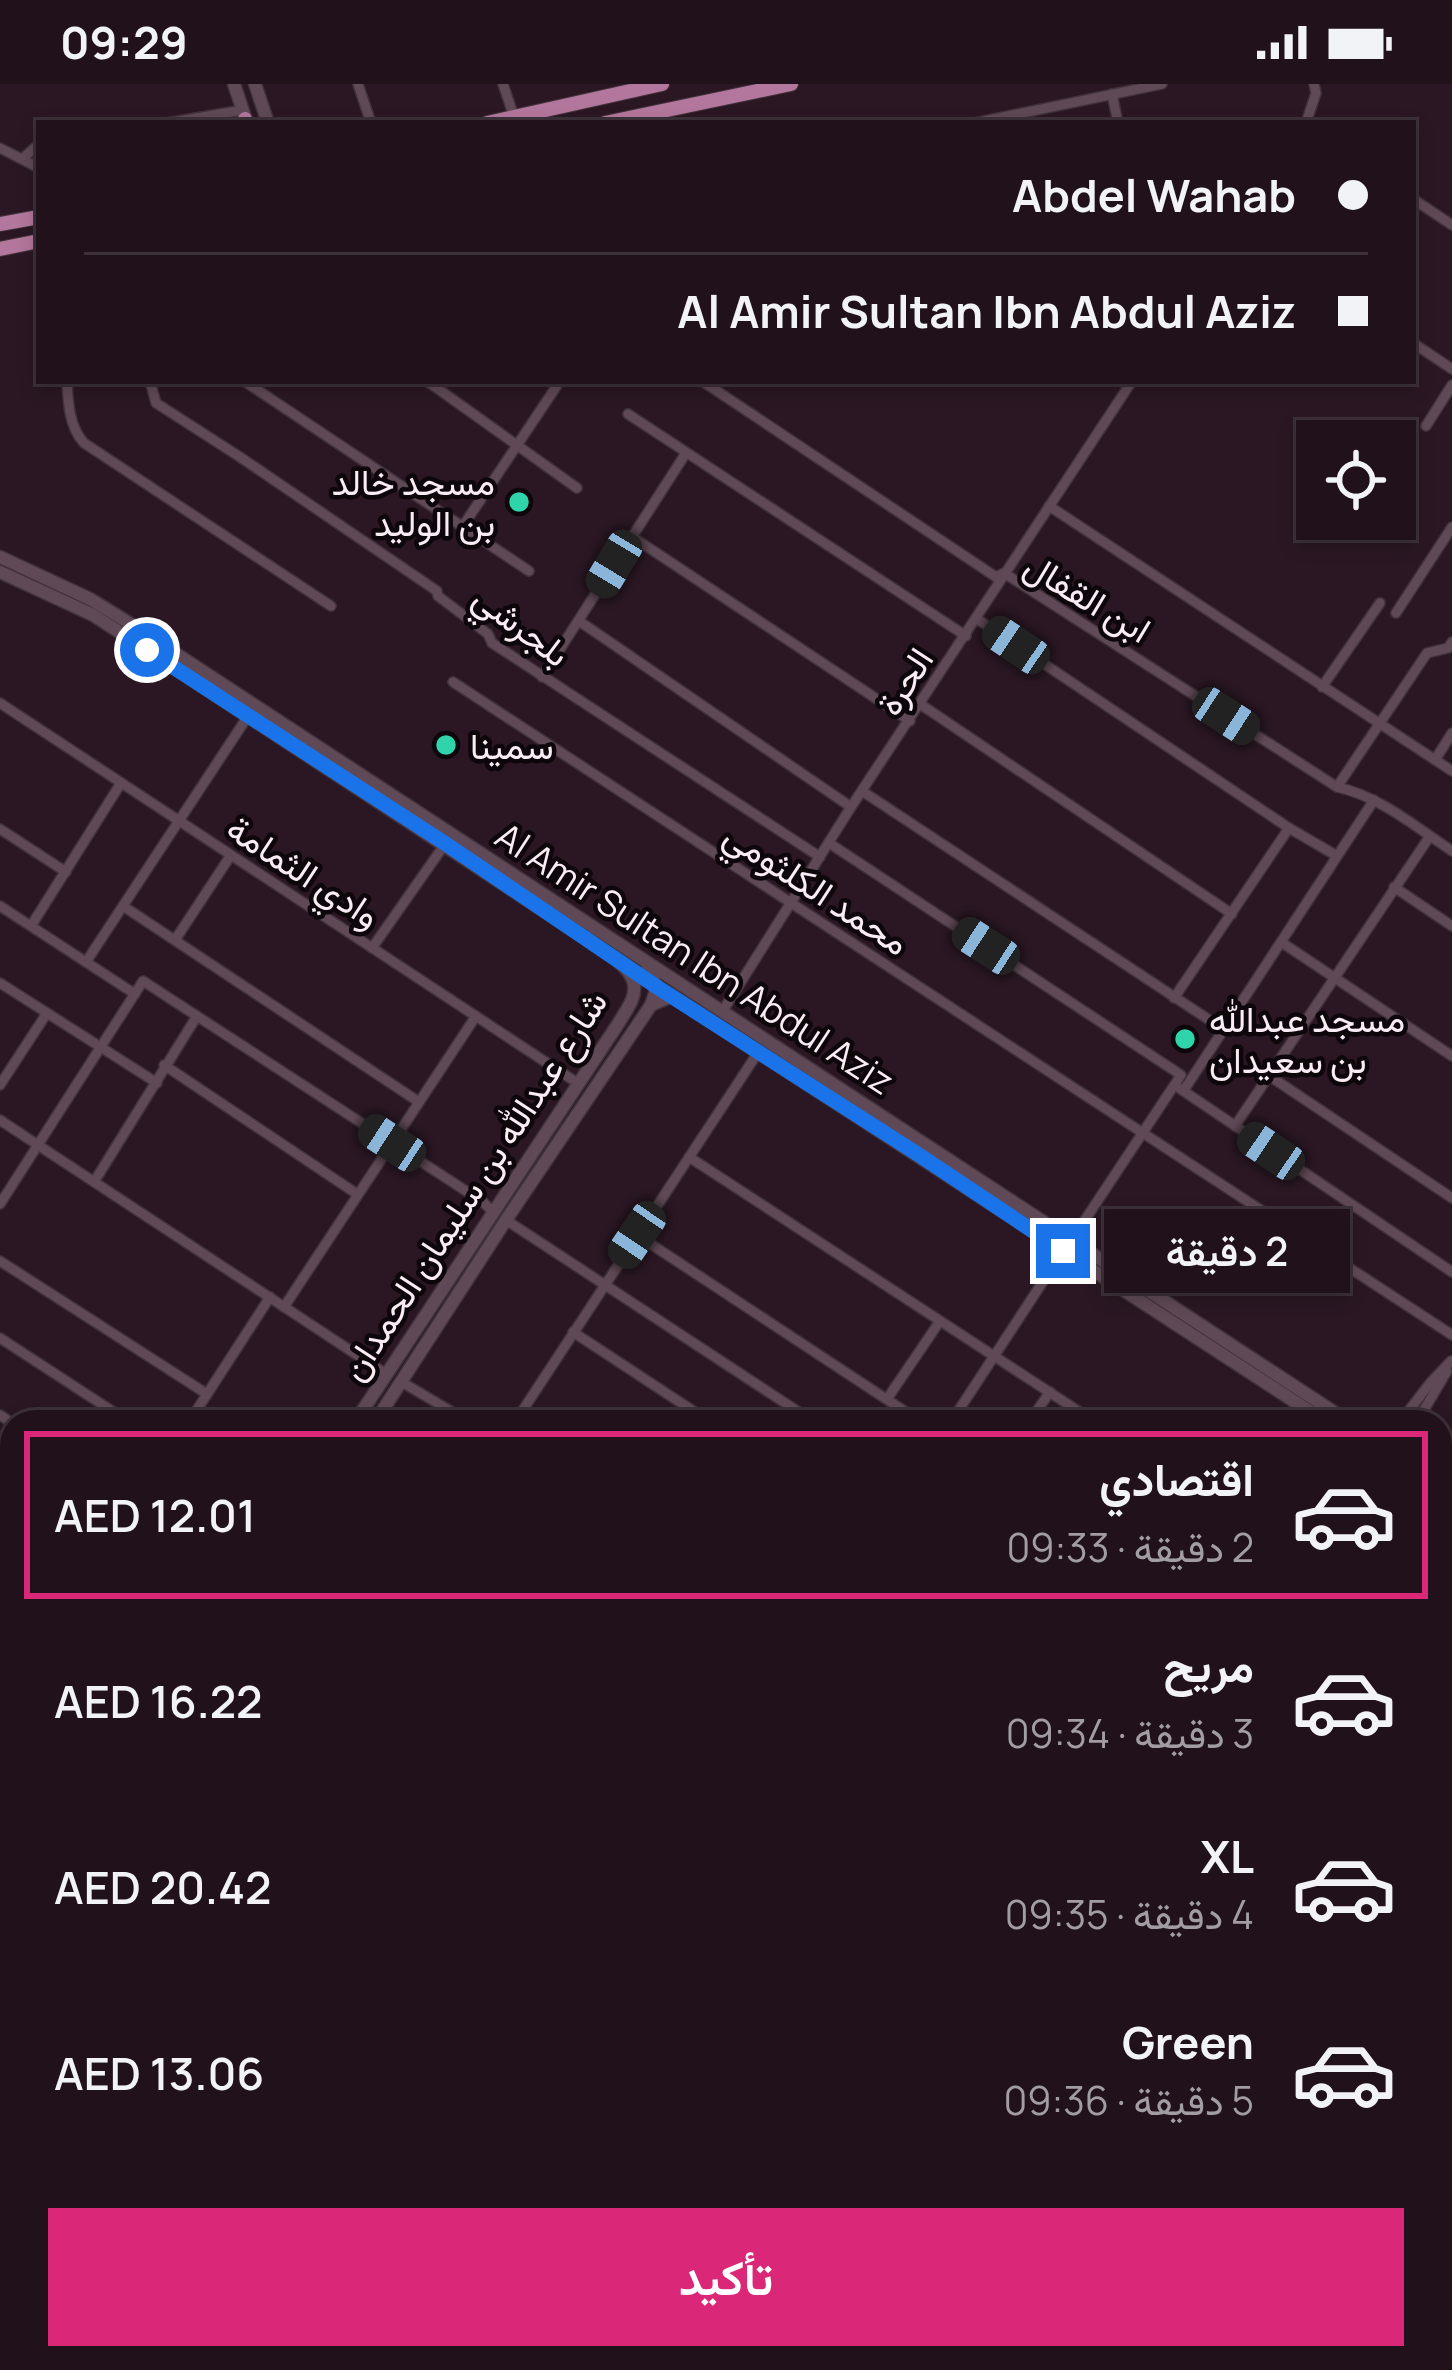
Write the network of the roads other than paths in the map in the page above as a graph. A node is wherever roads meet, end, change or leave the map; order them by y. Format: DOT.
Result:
graph roads {
  1 [pos="234,84"];
  2 [pos="255,84"];
  3 [pos="358,84"];
  4 [pos="503,84"];
  5 [pos="662,84"];
  6 [pos="791,84"];
  7 [pos="1162,84"];
  8 [pos="1315,84"];
  9 [pos="1112,94"];
  10 [pos="514,117"];
  11 [pos="245,119"];
  12 [pos="267,120"];
  13 [pos="370,120"];
  14 [pos="500,120"];
  15 [pos="619,120"];
  16 [pos="988,120"];
  17 [pos="1117,120"];
  18 [pos="1307,120"];
  19 [pos="36,147"];
  20 [pos="0,148"];
  21 [pos="22,159"];
  22 [pos="36,166"];
  23 [pos="1416,202"];
  24 [pos="36,218"];
  25 [pos="0,224"];
  26 [pos="1452,225"];
  27 [pos="36,242"];
  28 [pos="0,248"];
  29 [pos="1416,345"];
  30 [pos="1452,369"];
  31 [pos="68,384"];
  32 [pos="151,384"];
  33 [pos="249,384"];
  34 [pos="431,384"];
  35 [pos="558,384"];
  36 [pos="706,384"];
  37 [pos="1130,384"];
  38 [pos="1452,385"];
  39 [pos="628,415"];
  40 [pos="1426,426"];
  41 [pos="518,444"];
  42 [pos="686,453"];
  43 [pos="578,488"];
  44 [pos="1049,506"];
  45 [pos="463,526"];
  46 [pos="1452,527"];
  47 [pos="631,536"];
  48 [pos="0,557"];
  49 [pos="529,571"];
  50 [pos="0,572"];
  51 [pos="1004,573"];
  52 [pos="1380,603"];
  53 [pos="332,606"];
  54 [pos="1396,614"];
  55 [pos="977,619"];
  56 [pos="579,621"];
  57 [pos="966,636"];
  58 [pos="1452,642"];
  59 [pos="542,677"];
  60 [pos="453,682"];
  61 [pos="1322,687"];
  62 [pos="0,703"];
  63 [pos="920,704"];
  64 [pos="248,716"];
  65 [pos="910,721"];
  66 [pos="1378,723"];
  67 [pos="1452,733"];
  68 [pos="1435,760"];
  69 [pos="1452,771"];
  70 [pos="121,783"];
  71 [pos="1337,787"];
  72 [pos="862,790"];
  73 [pos="1374,800"];
  74 [pos="851,807"];
  75 [pos="178,820"];
  76 [pos="1289,828"];
  77 [pos="0,829"];
  78 [pos="1430,836"];
  79 [pos="829,843"];
  80 [pos="446,844"];
  81 [pos="1452,851"];
  82 [pos="231,855"];
  83 [pos="1337,856"];
  84 [pos="820,857"];
  85 [pos="66,872"];
  86 [pos="1394,887"];
  87 [pos="792,904"];
  88 [pos="0,906"];
  89 [pos="123,906"];
  90 [pos="1232,914"];
  91 [pos="31,926"];
  92 [pos="1452,926"];
  93 [pos="175,940"];
  94 [pos="1281,942"];
  95 [pos="625,946"];
  96 [pos="372,948"];
  97 [pos="86,962"];
  98 [pos="629,973"];
  99 [pos="1334,976"];
  100 [pos="0,983"];
  101 [pos="654,983"];
  102 [pos="674,989"];
  103 [pos="135,994"];
  104 [pos="1174,998"];
  105 [pos="632,1000"];
  106 [pos="651,1006"];
  107 [pos="722,1012"];
  108 [pos="47,1013"];
  109 [pos="197,1016"];
  110 [pos="476,1016"];
  111 [pos="1223,1029"];
  112 [pos="100,1048"];
  113 [pos="759,1052"];
  114 [pos="1452,1057"];
  115 [pos="164,1065"];
  116 [pos="1268,1075"];
  117 [pos="157,1083"];
  118 [pos="579,1084"];
  119 [pos="0,1085"];
  120 [pos="1179,1088"];
  121 [pos="418,1102"];
  122 [pos="0,1120"];
  123 [pos="1235,1126"];
  124 [pos="1142,1133"];
  125 [pos="392,1143"];
  126 [pos="38,1145"];
  127 [pos="689,1157"];
  128 [pos="94,1182"];
  129 [pos="357,1193"];
  130 [pos="1452,1198"];
  131 [pos="0,1204"];
  132 [pos="499,1216"];
  133 [pos="637,1235"];
  134 [pos="1067,1246"];
  135 [pos="0,1261"];
  136 [pos="1452,1272"];
  137 [pos="604,1284"];
  138 [pos="270,1297"];
  139 [pos="284,1307"];
  140 [pos="940,1321"];
  141 [pos="573,1332"];
  142 [pos="1452,1335"];
  143 [pos="0,1338"];
  144 [pos="994,1358"];
  145 [pos="1452,1361"];
  146 [pos="386,1374"];
  147 [pos="400,1381"];
  148 [pos="1050,1392"];
  149 [pos="207,1394"];
  150 [pos="887,1399"];
  151 [pos="111,1410"];
  152 [pos="197,1410"];
  153 [pos="363,1410"];
  154 [pos="385,1410"];
  155 [pos="449,1410"];
  156 [pos="523,1410"];
  157 [pos="692,1410"];
  158 [pos="796,1410"];
  159 [pos="903,1410"];
  160 [pos="959,1410"];
  161 [pos="1037,1410"];
  162 [pos="1077,1410"];
  163 [pos="1308,1410"];
  164 [pos="1329,1410"];
  165 [pos="1409,1410"];
  166 [pos="1424,1410"];
  1 -- 11 [label="street"];
  2 -- 12 [label="street"];
  3 -- 13 [label="street"];
  4 -- 10 [label="street"];
  5 -- 10 [label="main road"];
  6 -- 15 [label="main road"];
  7 -- 9 [label="street"];
  8 -- 18 [label="street"];
  9 -- 16 [label="street"];
  9 -- 17 [label="street"];
  10 -- 14 [label="main road"];
  19 -- 21 [label="street"];
  20 -- 21 [label="street"];
  21 -- 22 [label="street"];
  23 -- 26 [label="street"];
  24 -- 25 [label="main road"];
  27 -- 28 [label="main road"];
  29 -- 30 [label="street"];
  31 -- 53 [label="street"];
  32 -- 59 [label="street, بلجرشي"];
  33 -- 45 [label="street"];
  34 -- 41 [label="street"];
  35 -- 41 [label="street"];
  36 -- 51 [label="street, ابن القفال"];
  37 -- 44 [label="street, الحرة"];
  38 -- 40 [label="street"];
  39 -- 42 [label="street"];
  41 -- 43 [label="street"];
  41 -- 45 [label="street"];
  42 -- 47 [label="street"];
  42 -- 57 [label="street"];
  44 -- 51 [label="street, الحرة"];
  44 -- 61 [label="street"];
  45 -- 49 [label="street"];
  46 -- 54 [label="street"];
  47 -- 56 [label="street"];
  47 -- 65 [label="street"];
  48 -- 95 [label="street, Al Amir Sultan Ibn Abdul Aziz"];
  50 -- 64 [label="street, Al Amir Sultan Ibn Abdul Aziz"];
  51 -- 55 [label="street, الحرة"];
  51 -- 71 [label="street, ابن القفال"];
  52 -- 61 [label="street"];
  55 -- 57 [label="street, الحرة"];
  55 -- 76 [label="street"];
  56 -- 59 [label="street"];
  56 -- 74 [label="street"];
  57 -- 63 [label="street, الحرة"];
  58 -- 66 [label="street"];
  59 -- 84 [label="street, بلجرشي"];
  60 -- 87 [label="street, محمد الكلثومي"];
  61 -- 66 [label="street"];
  62 -- 70 [label="street, وادي الثمامة"];
  63 -- 65 [label="street, الحرة"];
  63 -- 90 [label="street"];
  64 -- 75 [label="street"];
  64 -- 80 [label="street, Al Amir Sultan Ibn Abdul Aziz"];
  65 -- 72 [label="street, الحرة"];
  66 -- 68 [label="street"];
  66 -- 71 [label="street"];
  67 -- 68 [label="street"];
  68 -- 69 [label="street"];
  70 -- 75 [label="street, وادي الثمامة"];
  70 -- 85 [label="street"];
  71 -- 73 [label="street, ابن القفال"];
  72 -- 74 [label="street, الحرة"];
  72 -- 104 [label="street"];
  73 -- 78 [label="street, ابن القفال"];
  73 -- 83 [label="street"];
  74 -- 79 [label="street, الحرة"];
  75 -- 82 [label="street, وادي الثمامة"];
  75 -- 89 [label="street"];
  76 -- 83 [label="street"];
  76 -- 90 [label="street"];
  77 -- 85 [label="street"];
  78 -- 81 [label="street, ابن القفال"];
  78 -- 86 [label="street"];
  79 -- 84 [label="street, الحرة"];
  79 -- 120 [label="street"];
  80 -- 96 [label="street"];
  80 -- 98 [label="street, Al Amir Sultan Ibn Abdul Aziz"];
  82 -- 93 [label="street"];
  82 -- 96 [label="street, وادي الثمامة"];
  83 -- 94 [label="street"];
  84 -- 87 [label="street, الحرة"];
  85 -- 91 [label="street"];
  86 -- 92 [label="street"];
  86 -- 99 [label="street"];
  87 -- 107 [label="street, الحرة"];
  87 -- 124 [label="street, محمد الكلثومي"];
  88 -- 91 [label="street"];
  89 -- 93 [label="street"];
  89 -- 97 [label="street"];
  90 -- 104 [label="street"];
  91 -- 97 [label="street"];
  93 -- 121 [label="street"];
  94 -- 99 [label="street"];
  94 -- 111 [label="street"];
  95 -- 101 [label="street"];
  95 -- 102 [label="street, Al Amir Sultan Ibn Abdul Aziz"];
  96 -- 110 [label="street, وادي الثمامة"];
  97 -- 103 [label="street"];
  98 -- 101 [label="street, Al Amir Sultan Ibn Abdul Aziz"];
  98 -- 105 [label="street, شارع عبدالله بن سليمان الحمدان"];
  99 -- 114 [label="street"];
  99 -- 116 [label="street"];
  100 -- 108 [label="street"];
  101 -- 102 [label="street"];
  101 -- 105 [label="street"];
  101 -- 106 [label="street"];
  102 -- 106 [label="street, Al Amir Sultan Ibn Abdul Aziz"];
  102 -- 107 [label="street, Al Amir Sultan Ibn Abdul Aziz"];
  102 -- 113 [label="street, Al Amir Sultan Ibn Abdul Aziz"];
  103 -- 109 [label="street"];
  103 -- 112 [label="street"];
  104 -- 111 [label="street"];
  105 -- 106 [label="street"];
  105 -- 118 [label="street, شارع عبدالله بن سليمان الحمدان"];
  106 -- 132 [label="street, شارع عبدالله بن سليمان الحمدان"];
  107 -- 134 [label="street, Al Amir Sultan Ibn Abdul Aziz"];
  108 -- 112 [label="street"];
  108 -- 119 [label="street"];
  109 -- 115 [label="street"];
  109 -- 125 [label="street"];
  110 -- 118 [label="street, وادي الثمامة"];
  110 -- 121 [label="street"];
  111 -- 120 [label="street"];
  112 -- 117 [label="street"];
  112 -- 126 [label="street"];
  113 -- 127 [label="street"];
  113 -- 134 [label="street, Al Amir Sultan Ibn Abdul Aziz"];
  115 -- 117 [label="street"];
  115 -- 129 [label="street"];
  116 -- 123 [label="street"];
  116 -- 130 [label="street"];
  117 -- 128 [label="street"];
  118 -- 132 [label="street, شارع عبدالله بن سليمان الحمدان"];
  120 -- 123 [label="street"];
  120 -- 124 [label="street"];
  121 -- 125 [label="street"];
  122 -- 126 [label="street"];
  123 -- 136 [label="street"];
  124 -- 134 [label="street"];
  124 -- 142 [label="street, محمد الكلثومي"];
  125 -- 129 [label="street"];
  125 -- 132 [label="street"];
  126 -- 128 [label="street"];
  126 -- 131 [label="street"];
  127 -- 133 [label="street"];
  127 -- 140 [label="street"];
  128 -- 138 [label="street"];
  129 -- 139 [label="street"];
  132 -- 137 [label="street"];
  132 -- 146 [label="street, شارع عبدالله بن سليمان الحمدان"];
  132 -- 147 [label="street, شارع عبدالله بن سليمان الحمدان"];
  133 -- 137 [label="street"];
  133 -- 150 [label="street"];
  134 -- 144 [label="street"];
  134 -- 163 [label="street, Al Amir Sultan Ibn Abdul Aziz"];
  134 -- 164 [label="street, Al Amir Sultan Ibn Abdul Aziz"];
  135 -- 149 [label="street"];
  137 -- 141 [label="street"];
  137 -- 158 [label="street"];
  138 -- 139 [label="street"];
  138 -- 149 [label="street"];
  139 -- 146 [label="street"];
  140 -- 144 [label="street"];
  140 -- 150 [label="street"];
  141 -- 156 [label="street"];
  141 -- 157 [label="street"];
  143 -- 151 [label="street"];
  144 -- 148 [label="street"];
  144 -- 160 [label="street"];
  145 -- 165 [label="street"];
  145 -- 166 [label="street"];
  146 -- 153 [label="street, شارع عبدالله بن سليمان الحمدان"];
  147 -- 154 [label="street, شارع عبدالله بن سليمان الحمدان"];
  147 -- 155 [label="street"];
  148 -- 161 [label="street"];
  148 -- 162 [label="street"];
  149 -- 152 [label="street"];
  150 -- 159 [label="street"];
}
